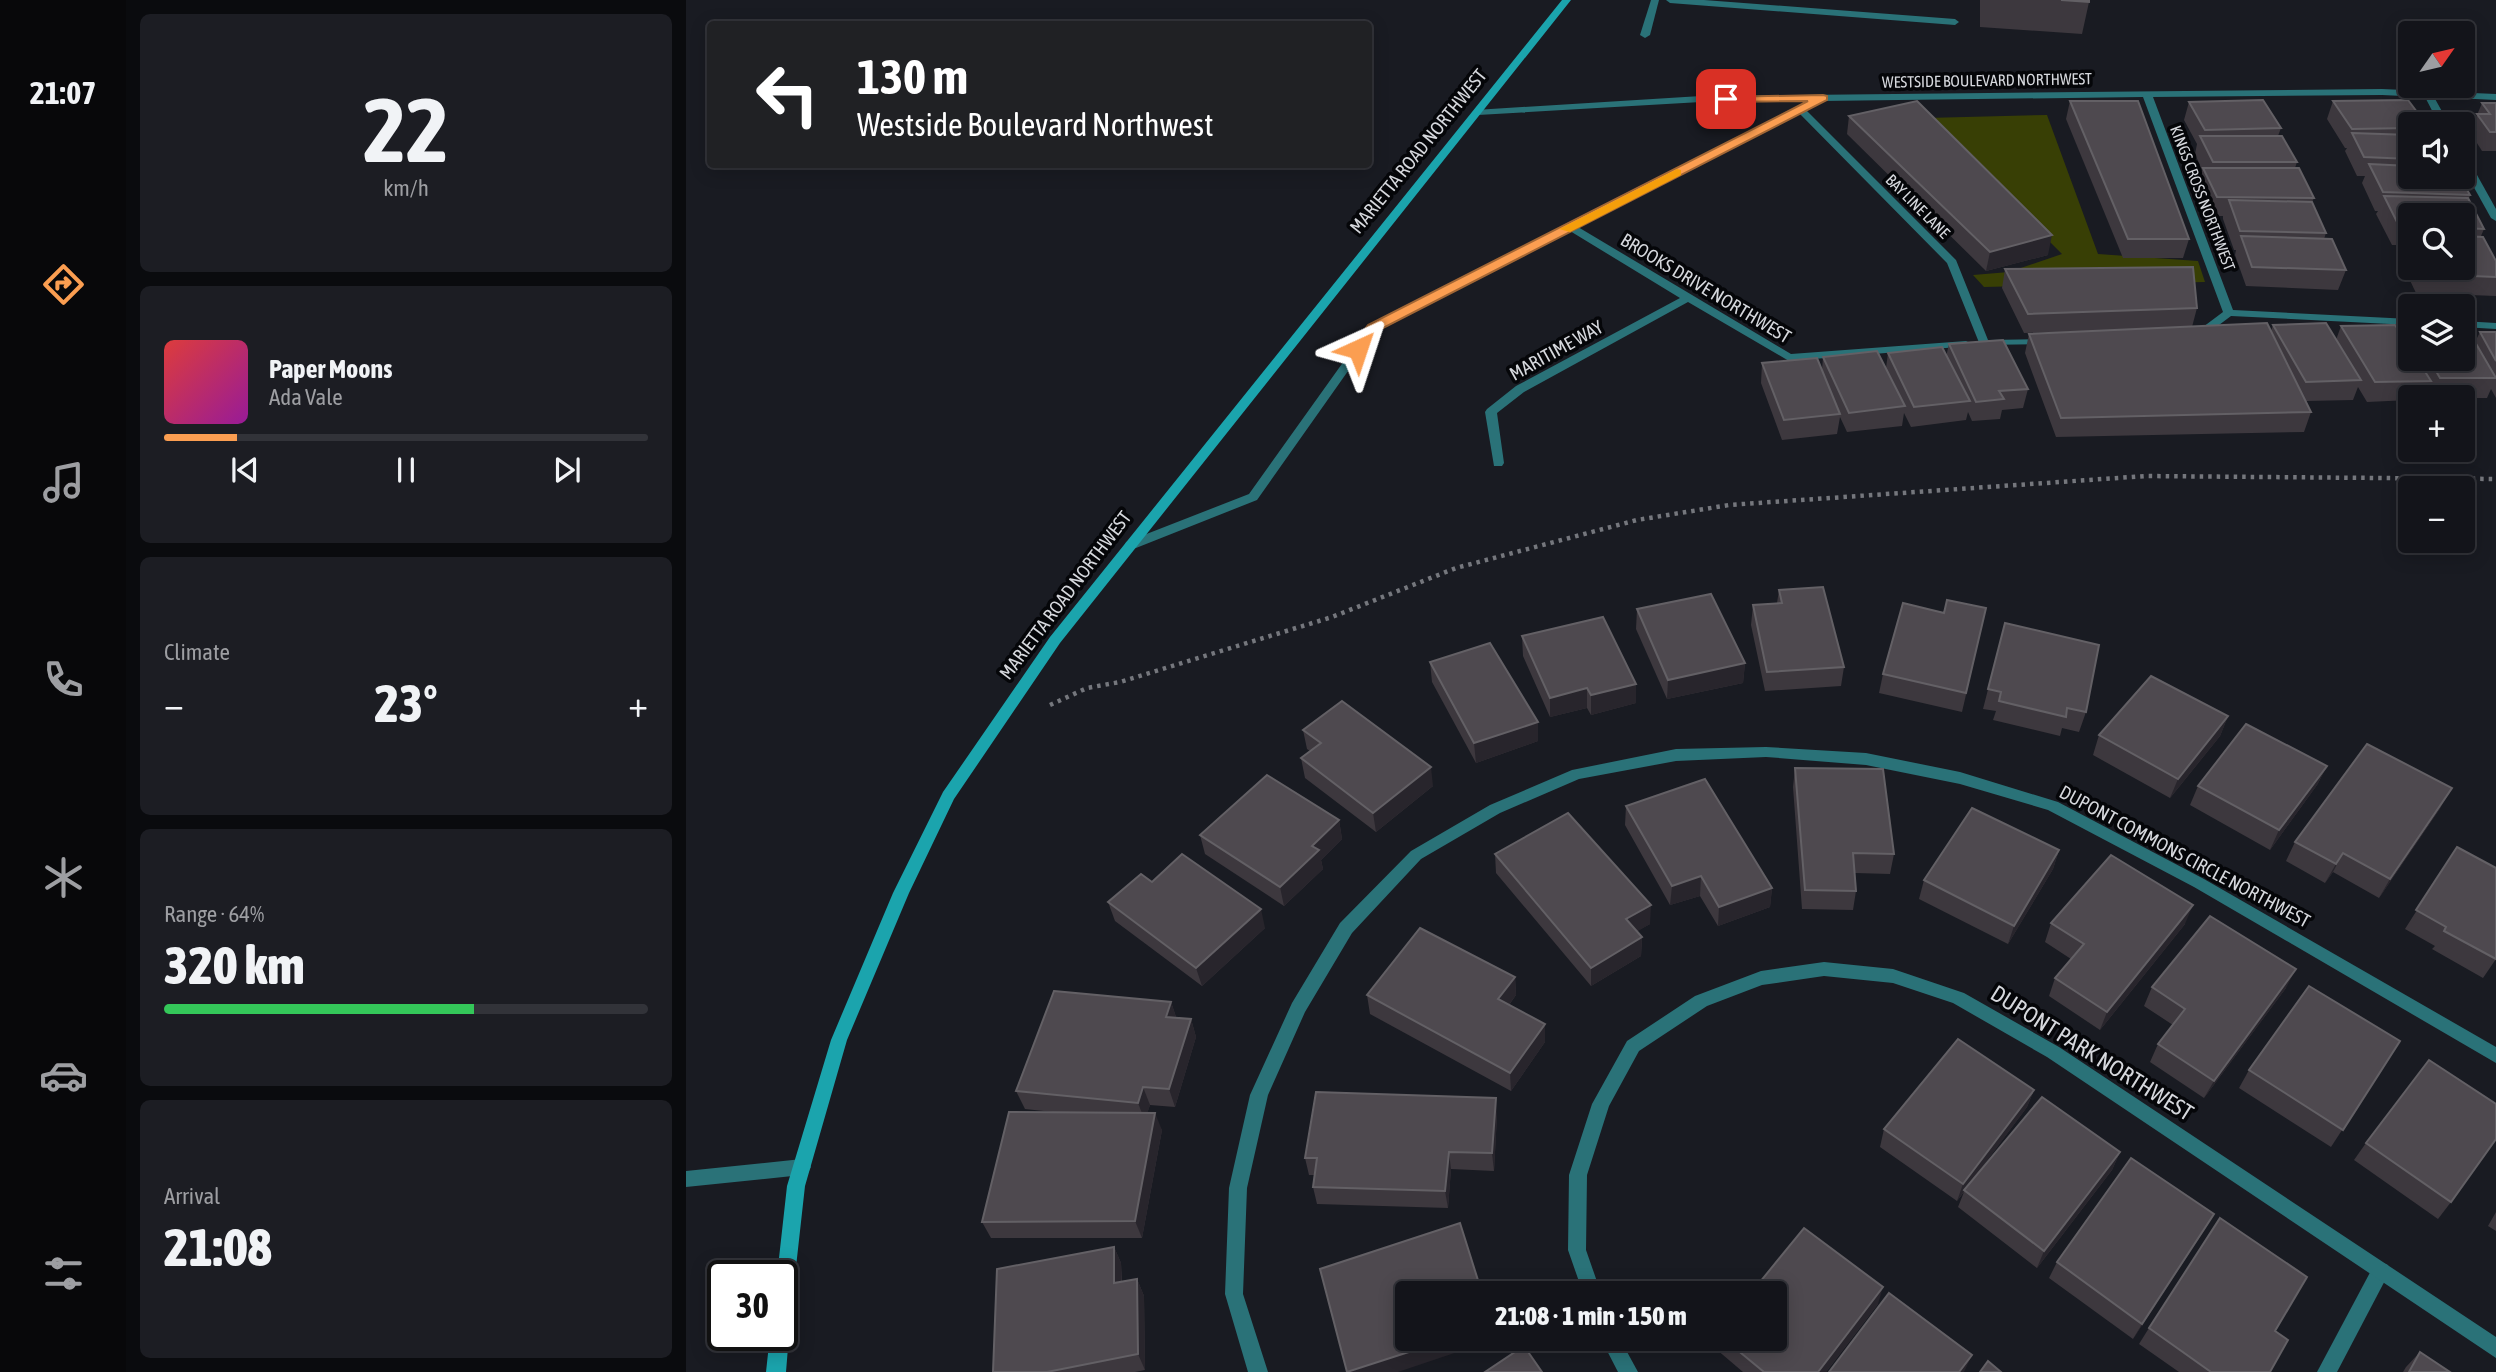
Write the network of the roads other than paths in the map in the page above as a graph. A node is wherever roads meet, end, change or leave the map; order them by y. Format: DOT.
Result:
graph roads {
  1 [pos="1566,0"];
  2 [pos="1655,0"];
  3 [pos="1670,0"];
  4 [pos="1955,22"];
  5 [pos="1645,36"];
  6 [pos="2147,94"];
  7 [pos="2398,94"];
  8 [pos="2475,96"];
  9 [pos="2496,97"];
  10 [pos="1823,98"];
  11 [pos="1800,109"];
  12 [pos="1478,112"];
  13 [pos="2475,180"];
  14 [pos="2496,218"];
  15 [pos="1570,227"];
  16 [pos="1688,298"];
  17 [pos="2229,313"];
  18 [pos="2398,321"];
  19 [pos="2475,325"];
  20 [pos="2496,326"];
  21 [pos="2188,336"];
  22 [pos="2054,342"];
  23 [pos="1984,343"];
  24 [pos="1498,463"];
  25 [pos="1131,545"];
  26 [pos="2496,1056"];
  27 [pos="802,1167"];
  28 [pos="686,1179"];
  29 [pos="788,1260"];
  30 [pos="2381,1271"];
  31 [pos="1588,1281"];
  32 [pos="2496,1348"];
  33 [pos="778,1351"];
  34 [pos="1617,1351"];
  35 [pos="776,1372"];
  36 [pos="1258,1372"];
  37 [pos="1628,1372"];
  38 [pos="2327,1372"];
  1 -- 12 [label="main road, MARIETTA ROAD NORTHWEST"];
  2 -- 5 [label="street"];
  3 -- 4 [label="street"];
  6 -- 7 [label="street, WESTSIDE BOULEVARD NORTHWEST"];
  6 -- 10 [label="street, WESTSIDE BOULEVARD NORTHWEST"];
  6 -- 17 [label="street, KINGS CROSS NORTHWEST"];
  8 -- 9 [label="street, WESTSIDE BOULEVARD NORTHWEST"];
  10 -- 11 [label="street"];
  10 -- 12 [label="street, WESTSIDE BOULEVARD NORTHWEST"];
  11 -- 15 [label="street"];
  11 -- 23 [label="street, BAY LINE LANE"];
  12 -- 25 [label="main road, MARIETTA ROAD NORTHWEST"];
  13 -- 14 [label="street"];
  15 -- 16 [label="street, BROOKS DRIVE NORTHWEST"];
  15 -- 25 [label="street"];
  16 -- 23 [label="street, BROOKS DRIVE NORTHWEST"];
  16 -- 24 [label="street, MARITIME WAY"];
  17 -- 18 [label="street"];
  17 -- 21 [label="street"];
  19 -- 20 [label="street"];
  22 -- 23 [label="street, BROOKS DRIVE NORTHWEST"];
  25 -- 27 [label="main road, MARIETTA ROAD NORTHWEST"];
  26 -- 36 [label="street, DUPONT COMMONS CIRCLE NORTHWEST"];
  27 -- 28 [label="street"];
  27 -- 29 [label="main road, MARIETTA ROAD NORTHWEST"];
  30 -- 31 [label="street, DUPONT PARK NORTHWEST"];
  30 -- 32 [label="street, DUPONT PARK NORTHWEST"];
  30 -- 38 [label="street"];
  33 -- 35 [label="main road"];
  34 -- 37 [label="street"];
}
